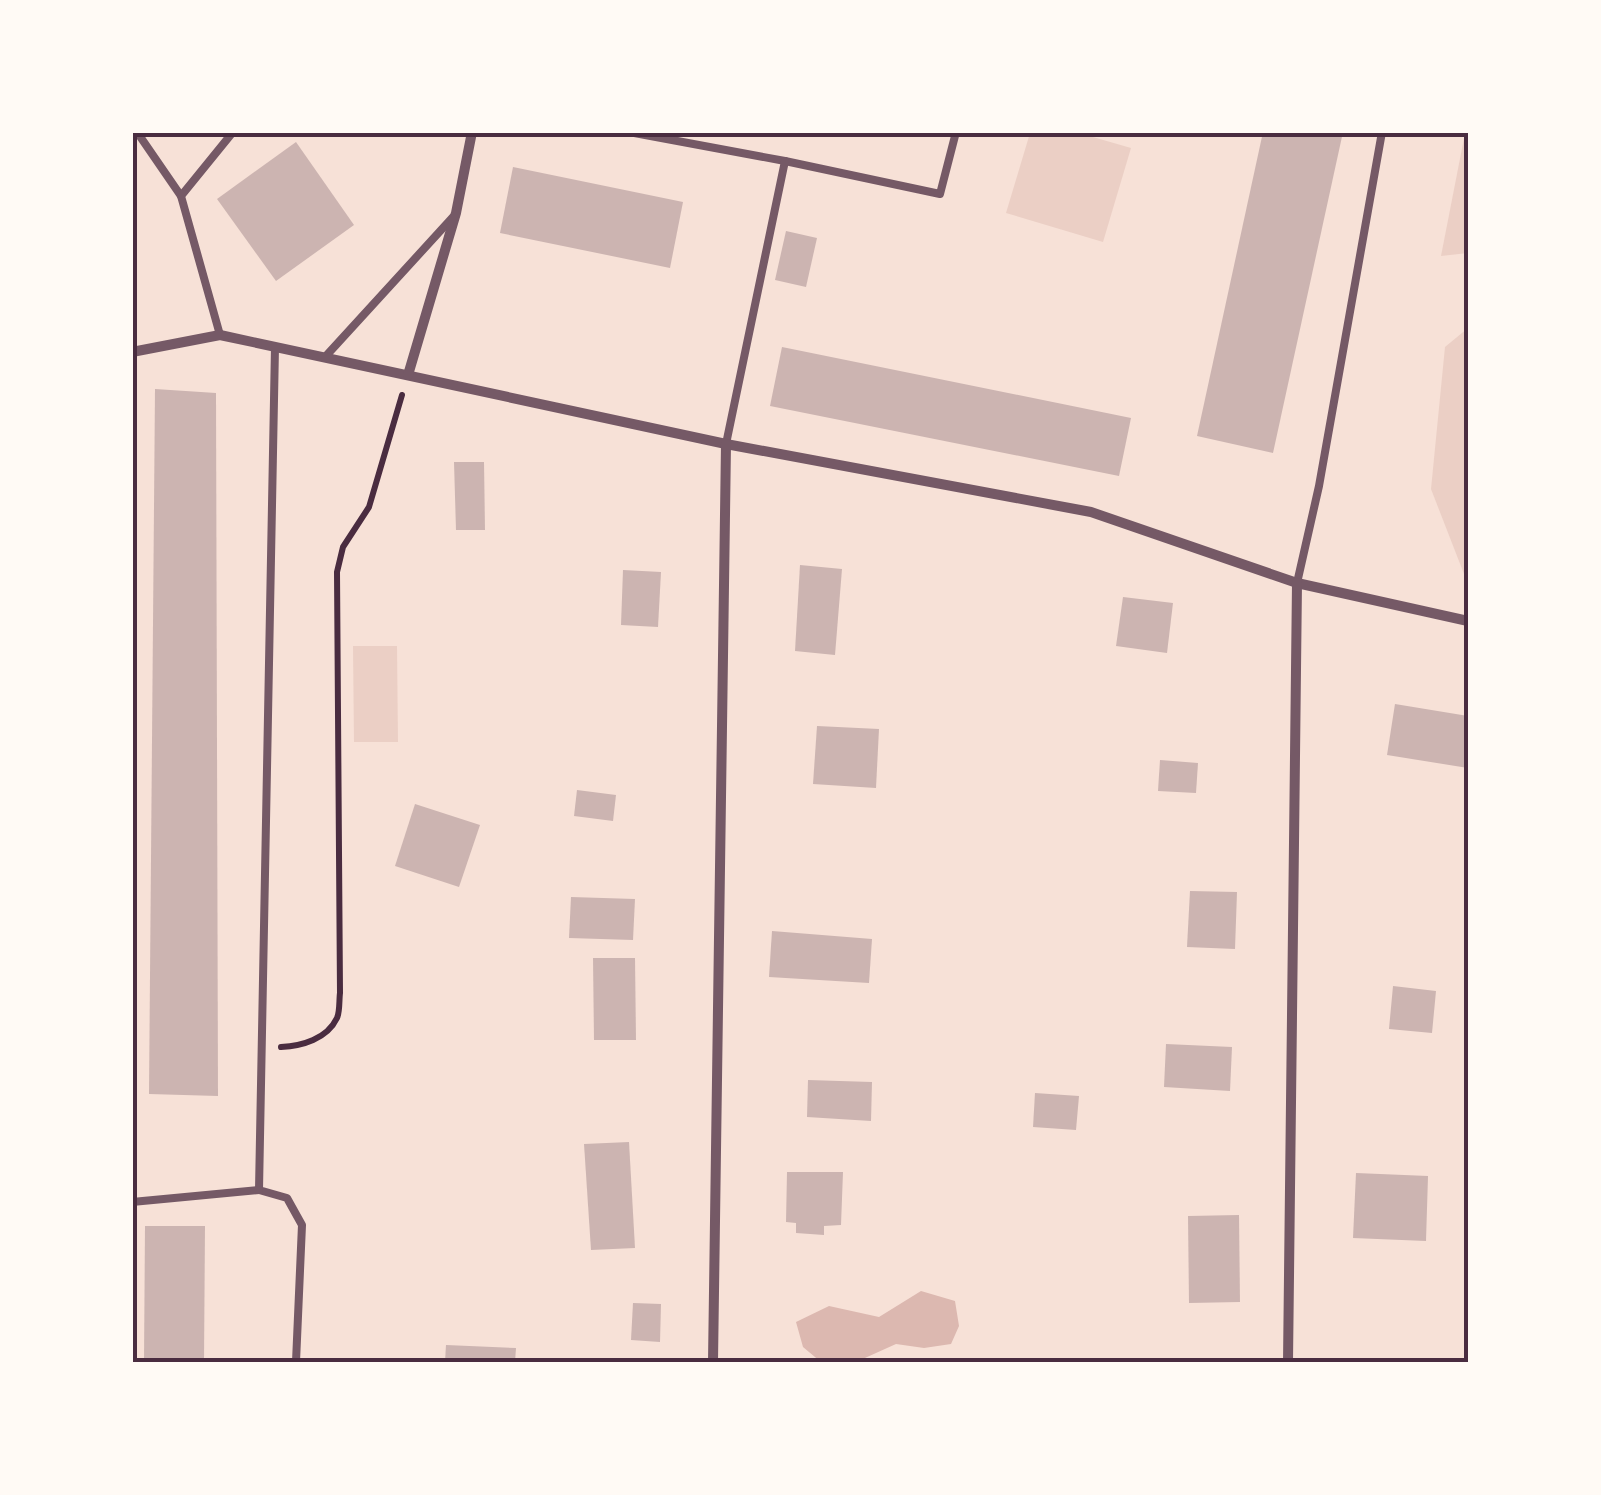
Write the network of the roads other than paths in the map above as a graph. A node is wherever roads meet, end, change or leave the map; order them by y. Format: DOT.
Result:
graph roads {
  1 [pos="138,132"];
  2 [pos="233,132"];
  3 [pos="472,132"];
  4 [pos="629,132"];
  5 [pos="956,132"];
  6 [pos="1382,132"];
  7 [pos="785,160"];
  8 [pos="181,196"];
  9 [pos="456,214"];
  10 [pos="220,335"];
  11 [pos="275,347"];
  12 [pos="132,352"];
  13 [pos="325,357"];
  14 [pos="408,374"];
  15 [pos="726,444"];
  16 [pos="1297,582"];
  17 [pos="1468,621"];
  18 [pos="258,1190"];
  19 [pos="132,1202"];
  20 [pos="296,1362"];
  21 [pos="713,1362"];
  22 [pos="1288,1362"];
  1 -- 8 [label="lane"];
  2 -- 8 [label="lane"];
  3 -- 9 [label="street"];
  4 -- 7 [label="lane"];
  5 -- 7 [label="lane"];
  6 -- 16 [label="lane"];
  7 -- 15 [label="lane"];
  8 -- 10 [label="lane"];
  9 -- 13 [label="lane"];
  9 -- 14 [label="street"];
  10 -- 11 [label="street"];
  10 -- 12 [label="street"];
  11 -- 13 [label="street"];
  11 -- 18 [label="lane"];
  13 -- 14 [label="street"];
  14 -- 15 [label="street"];
  15 -- 16 [label="street"];
  15 -- 21 [label="street"];
  16 -- 17 [label="street"];
  16 -- 22 [label="street"];
  18 -- 19 [label="lane"];
  18 -- 20 [label="lane"];
}
